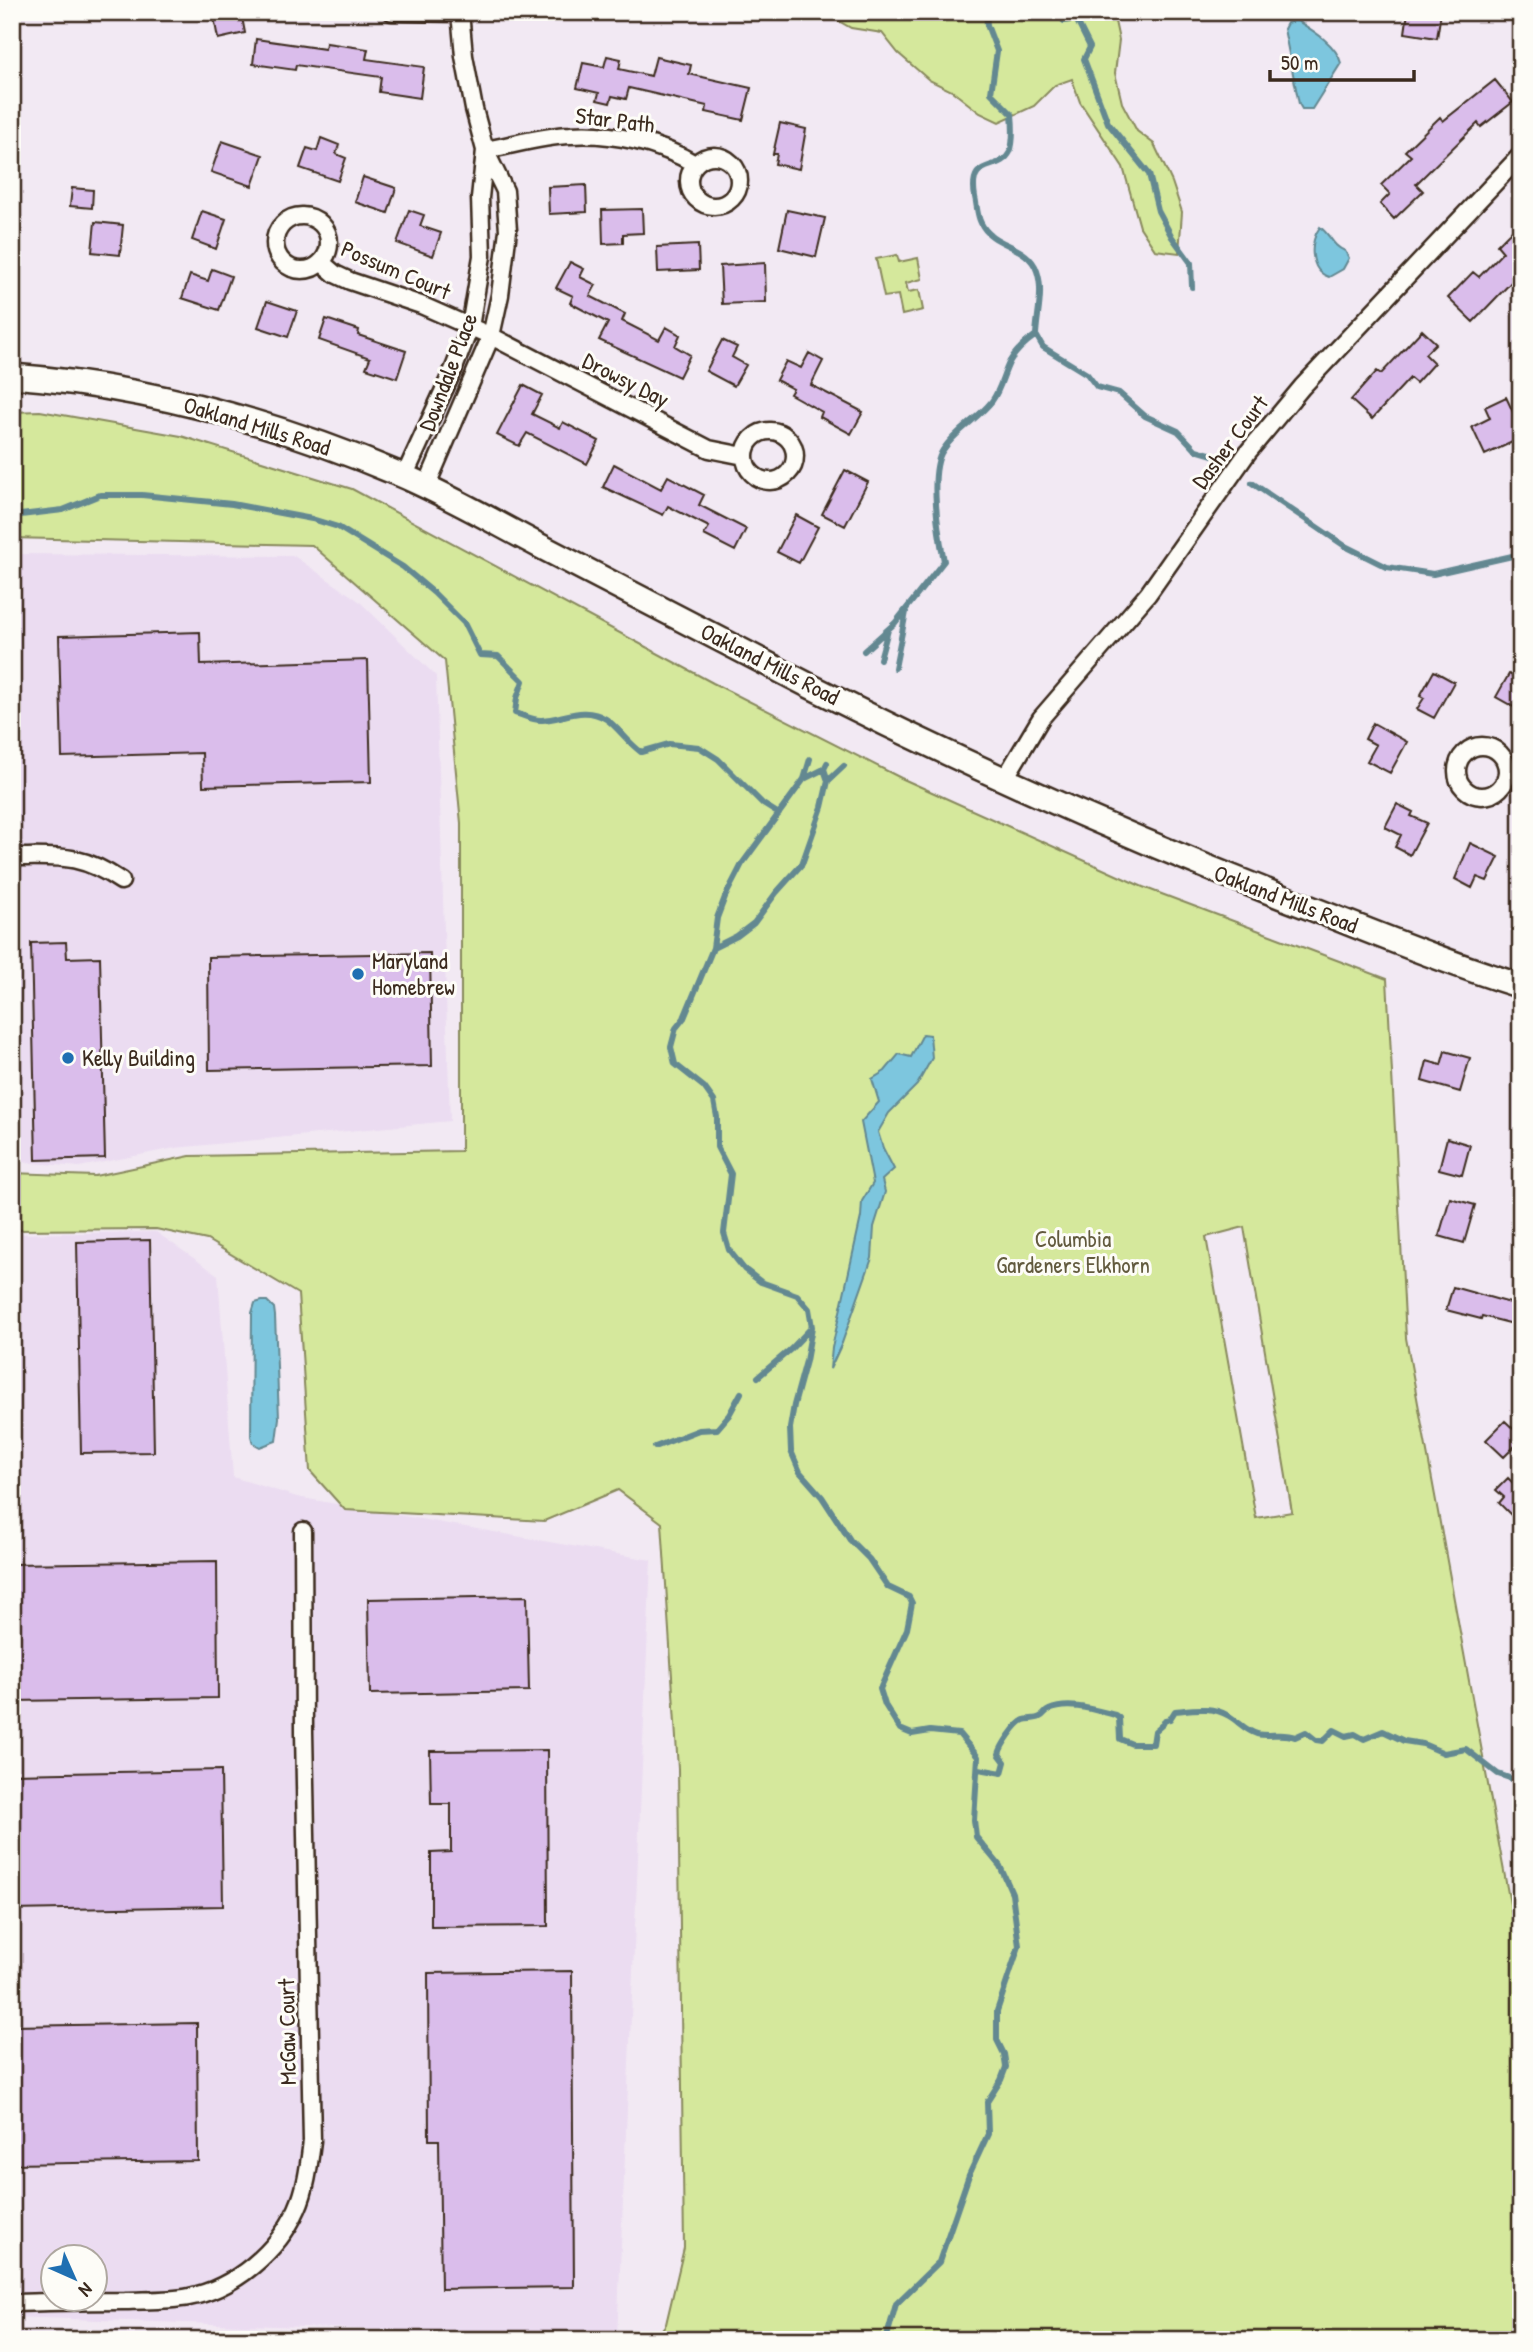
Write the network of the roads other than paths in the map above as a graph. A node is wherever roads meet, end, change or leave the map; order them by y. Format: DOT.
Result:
graph roads {
  1 [pos="391,12"];
  2 [pos="460,13"];
  3 [pos="485,150"];
  4 [pos="1521,155"];
  5 [pos="695,164"];
  6 [pos="321,262"];
  7 [pos="470,327"];
  8 [pos="491,336"];
  9 [pos="12,376"];
  10 [pos="744,456"];
  11 [pos="404,477"];
  12 [pos="426,487"];
  13 [pos="1004,780"];
  14 [pos="12,856"];
  15 [pos="121,881"];
  16 [pos="1521,986"];
  17 [pos="303,1531"];
  18 [pos="12,2303"];
  1 -- 2 [label="street"];
  2 -- 3 [label="street, Downdale Place"];
  3 -- 5 [label="street, Star Path"];
  3 -- 7 [label="street, Downdale Place"];
  3 -- 8 [label="street, Downdale Place"];
  4 -- 13 [label="street, Dasher Court"];
  6 -- 7 [label="street, Possum Court"];
  7 -- 8 [label="street, Possum Court"];
  7 -- 11 [label="street, Downdale Place"];
  8 -- 10 [label="street, Drowsy Day"];
  8 -- 12 [label="street, Downdale Place"];
  9 -- 11 [label="street, Oakland Mills Road"];
  11 -- 12 [label="street, Oakland Mills Road"];
  12 -- 13 [label="street, Oakland Mills Road"];
  13 -- 16 [label="street, Oakland Mills Road"];
  14 -- 15 [label="street"];
  17 -- 18 [label="street, McGaw Court"];
}
